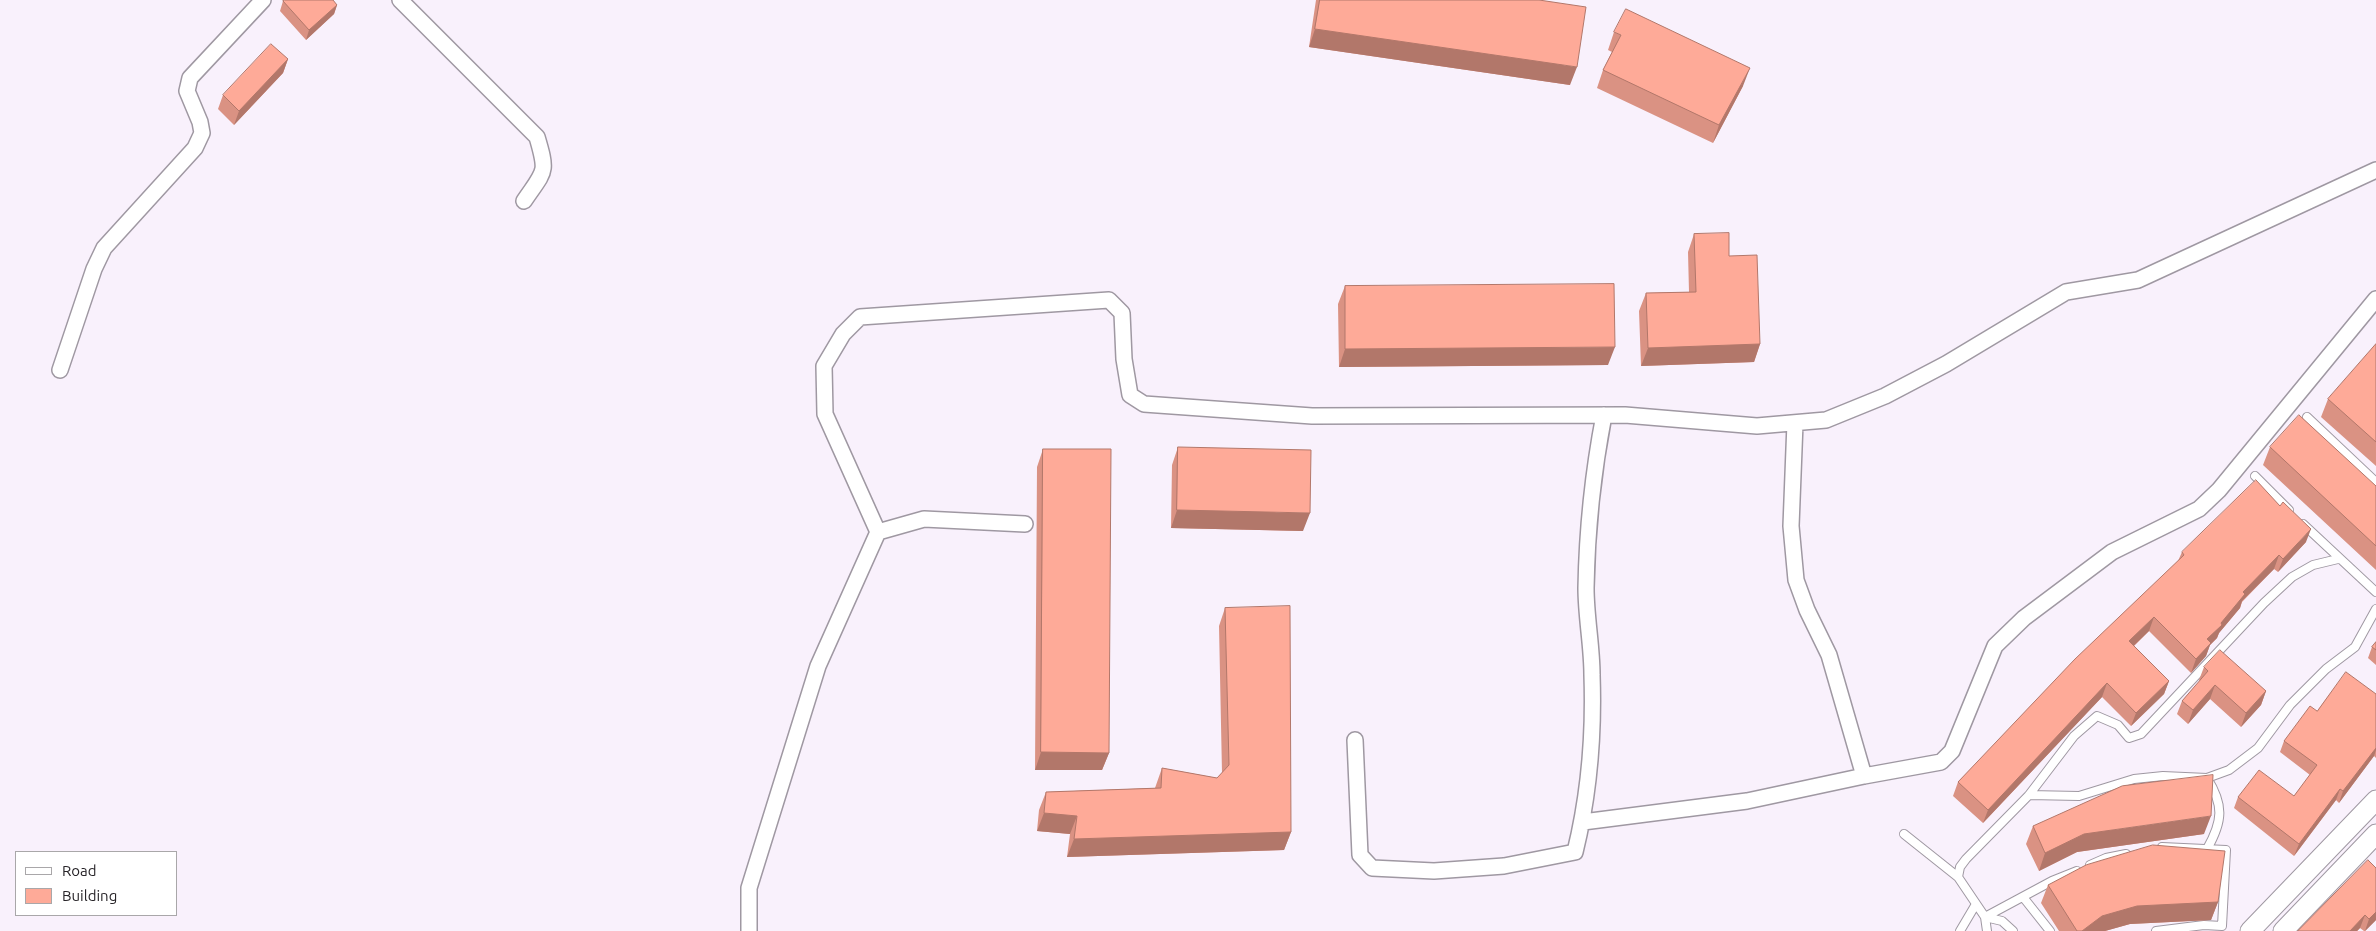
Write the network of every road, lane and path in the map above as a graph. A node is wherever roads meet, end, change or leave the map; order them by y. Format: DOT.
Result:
graph roads {
  1 [pos="262,0"];
  2 [pos="400,0"];
  3 [pos="2376,170"];
  4 [pos="524,201"];
  5 [pos="2376,299"];
  6 [pos="60,370"];
  7 [pos="1604,415"];
  8 [pos="2307,417"];
  9 [pos="1795,423"];
  10 [pos="2255,476"];
  11 [pos="2376,482"];
  12 [pos="1025,524"];
  13 [pos="878,532"];
  14 [pos="2338,559"];
  15 [pos="2376,592"];
  16 [pos="2376,610"];
  17 [pos="1355,740"];
  18 [pos="1864,776"];
  19 [pos="2207,778"];
  20 [pos="2029,795"];
  21 [pos="2376,800"];
  22 [pos="2358,819"];
  23 [pos="1583,822"];
  24 [pos="1904,834"];
  25 [pos="2376,834"];
  26 [pos="2156,848"];
  27 [pos="2208,849"];
  28 [pos="2131,853"];
  29 [pos="1958,876"];
  30 [pos="2023,897"];
  31 [pos="1976,904"];
  32 [pos="1985,917"];
  33 [pos="749,931"];
  34 [pos="1960,931"];
  35 [pos="1987,931"];
  36 [pos="2013,931"];
  37 [pos="2050,931"];
  38 [pos="2156,931"];
  39 [pos="2250,931"];
  40 [pos="2283,931"];
  1 -- 6 [label="street"];
  2 -- 4 [label="street"];
  3 -- 9 [label="street"];
  5 -- 18 [label="street"];
  7 -- 9 [label="street"];
  7 -- 13 [label="street"];
  7 -- 23 [label="street"];
  8 -- 11 [label="lane"];
  9 -- 18 [label="street"];
  10 -- 14 [label="lane"];
  12 -- 13 [label="street"];
  13 -- 33 [label="street"];
  14 -- 15 [label="lane"];
  14 -- 20 [label="lane"];
  16 -- 19 [label="lane"];
  17 -- 23 [label="street"];
  18 -- 23 [label="street"];
  19 -- 20 [label="lane"];
  19 -- 27 [label="lane"];
  20 -- 29 [label="lane"];
  21 -- 22 [label="street"];
  22 -- 25 [label="street"];
  22 -- 39 [label="street"];
  24 -- 29 [label="lane"];
  25 -- 40 [label="street"];
  26 -- 27 [label="lane"];
  27 -- 38 [label="lane"];
  28 -- 30 [label="lane"];
  29 -- 31 [label="lane"];
  30 -- 32 [label="lane"];
  30 -- 37 [label="lane"];
  31 -- 32 [label="lane"];
  31 -- 34 [label="lane"];
  32 -- 35 [label="lane"];
  32 -- 36 [label="lane"];
}
